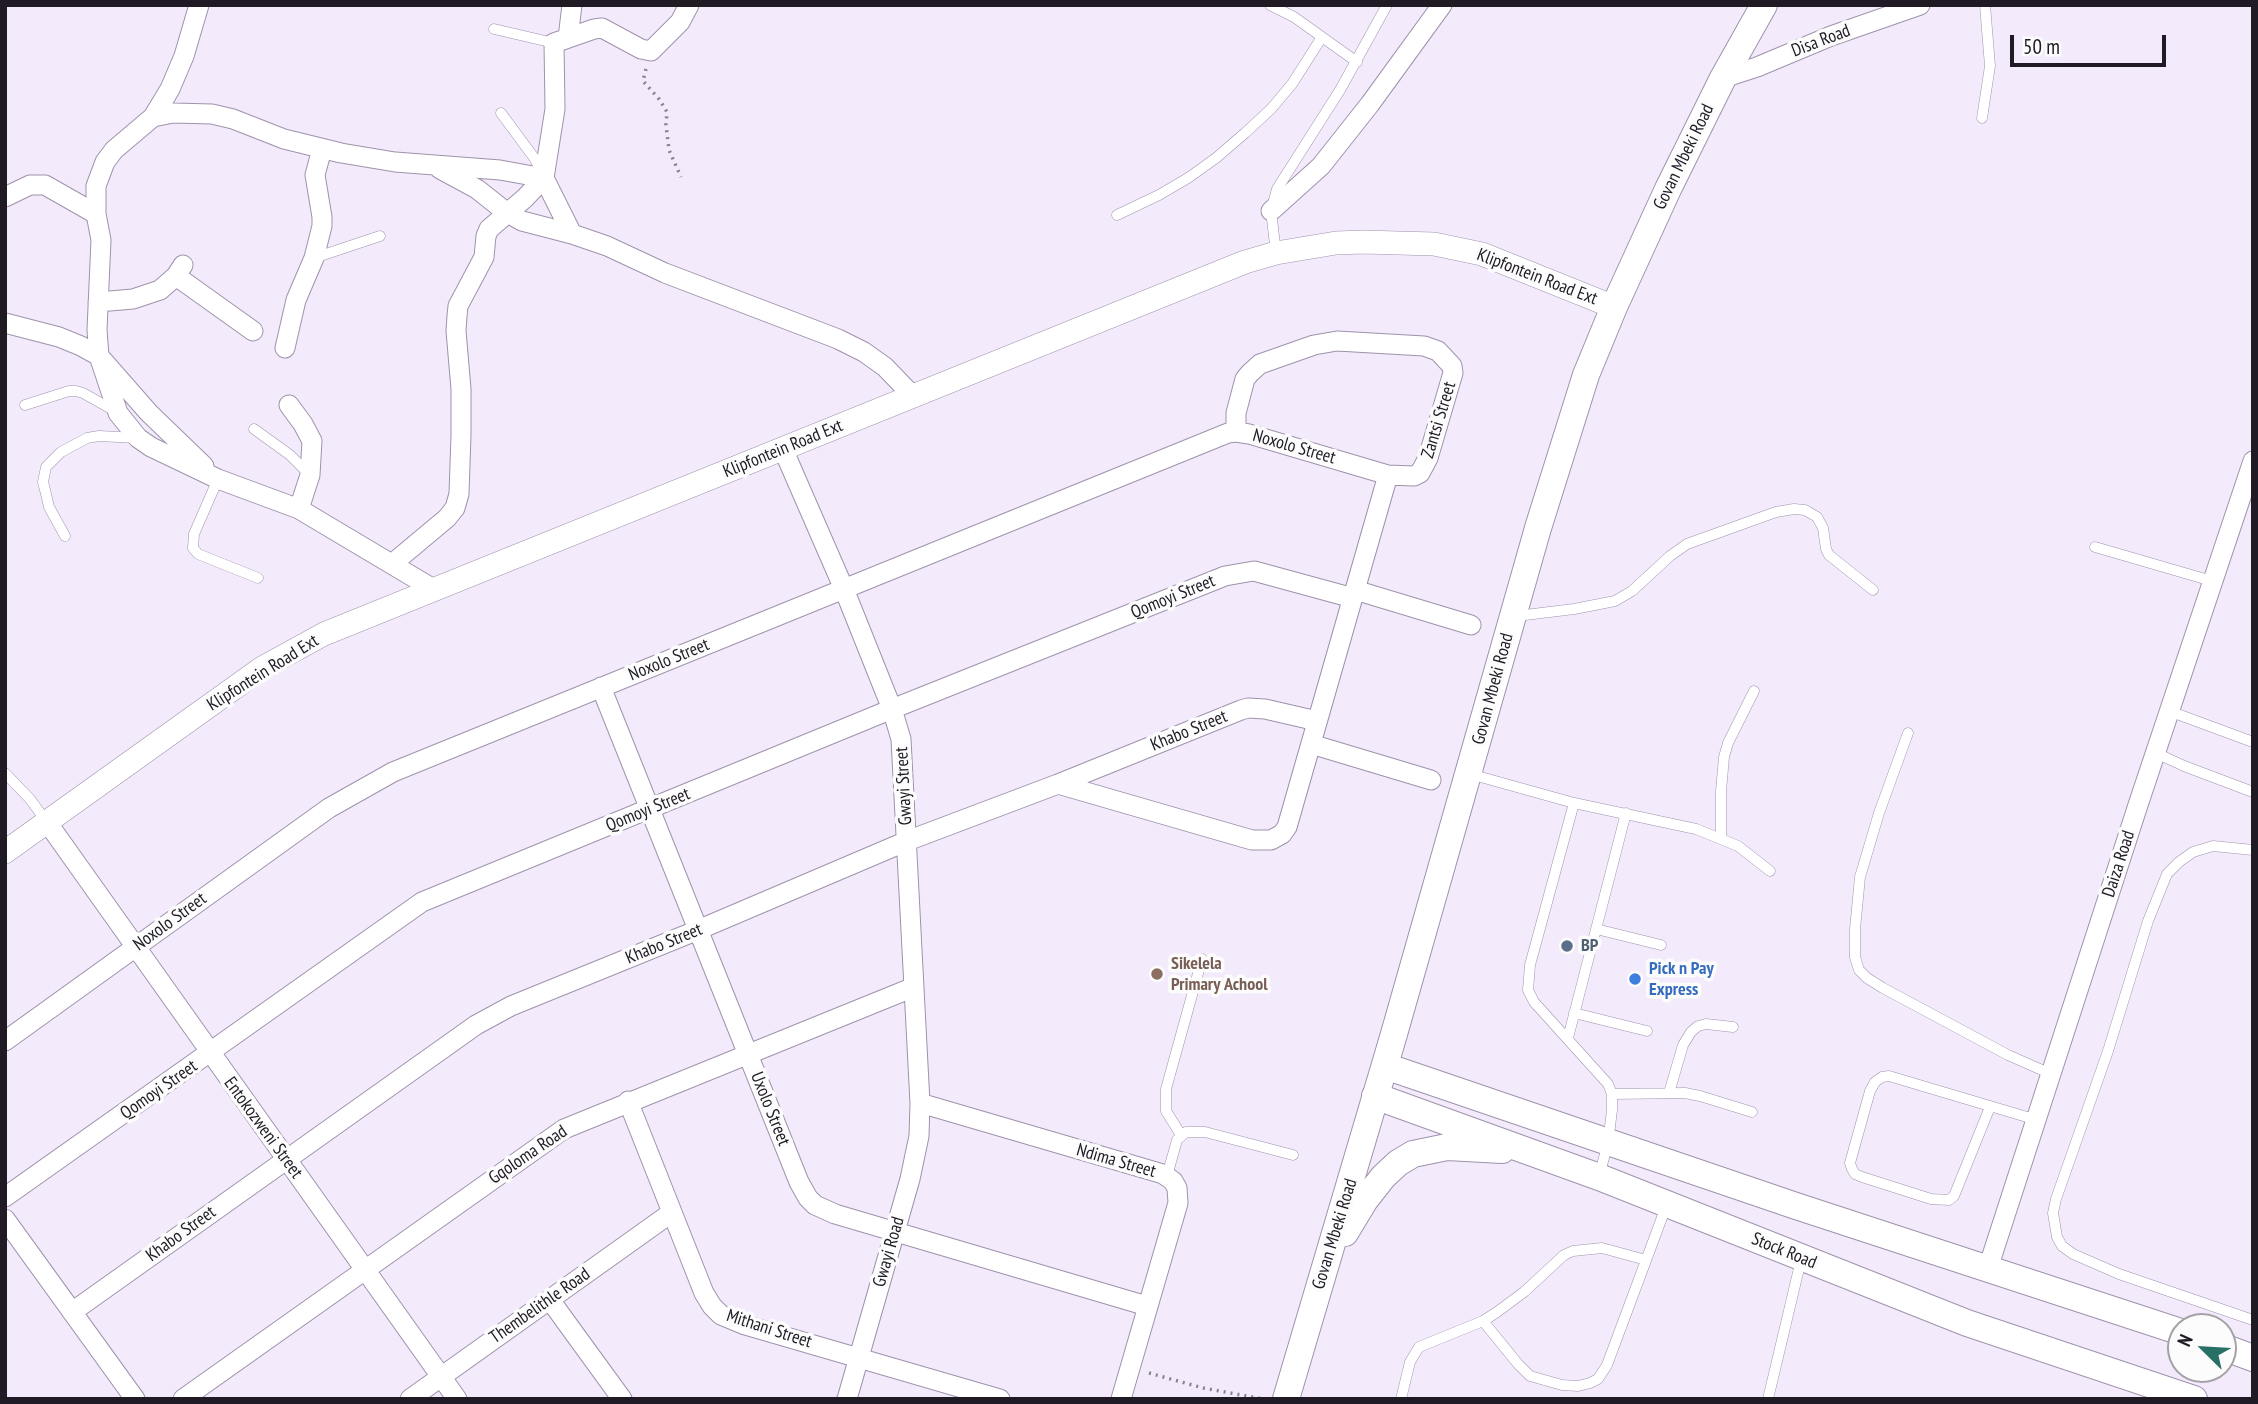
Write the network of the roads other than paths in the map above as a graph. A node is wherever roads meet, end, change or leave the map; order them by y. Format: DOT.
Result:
graph roads {
  1 [pos="199,5"];
  2 [pos="572,5"];
  3 [pos="689,5"];
  4 [pos="1270,5"];
  5 [pos="1387,5"];
  6 [pos="1442,5"];
  7 [pos="1764,5"];
  8 [pos="1920,5"];
  9 [pos="1985,5"];
  10 [pos="494,29"];
  11 [pos="1322,37"];
  12 [pos="561,40"];
  13 [pos="1357,62"];
  14 [pos="1723,78"];
  15 [pos="501,113"];
  16 [pos="153,117"];
  17 [pos="1982,118"];
  18 [pos="322,149"];
  19 [pos="433,165"];
  20 [pos="544,178"];
  21 [pos="5,197"];
  22 [pos="1271,211"];
  23 [pos="506,212"];
  24 [pos="96,214"];
  25 [pos="1117,215"];
  26 [pos="572,234"];
  27 [pos="380,236"];
  28 [pos="1276,253"];
  29 [pos="314,258"];
  30 [pos="98,302"];
  31 [pos="1614,307"];
  32 [pos="5,323"];
  33 [pos="253,331"];
  34 [pos="285,348"];
  35 [pos="99,355"];
  36 [pos="913,396"];
  37 [pos="25,405"];
  38 [pos="289,405"];
  39 [pos="118,413"];
  40 [pos="254,429"];
  41 [pos="1236,432"];
  42 [pos="138,438"];
  43 [pos="783,449"];
  44 [pos="2253,461"];
  45 [pos="310,475"];
  46 [pos="1388,475"];
  47 [pos="218,479"];
  48 [pos="299,509"];
  49 [pos="65,537"];
  50 [pos="2095,547"];
  51 [pos="393,564"];
  52 [pos="258,578"];
  53 [pos="2212,581"];
  54 [pos="844,589"];
  55 [pos="435,590"];
  56 [pos="1872,590"];
  57 [pos="1354,594"];
  58 [pos="1513,616"];
  59 [pos="1471,625"];
  60 [pos="601,687"];
  61 [pos="1754,691"];
  62 [pos="892,709"];
  63 [pos="2169,710"];
  64 [pos="1317,721"];
  65 [pos="1908,733"];
  66 [pos="2253,743"];
  67 [pos="1311,744"];
  68 [pos="2155,753"];
  69 [pos="5,773"];
  70 [pos="1470,774"];
  71 [pos="1430,780"];
  72 [pos="1058,784"];
  73 [pos="2253,792"];
  74 [pos="1574,803"];
  75 [pos="650,810"];
  76 [pos="1626,813"];
  77 [pos="47,822"];
  78 [pos="1721,839"];
  79 [pos="907,841"];
  80 [pos="2253,850"];
  81 [pos="5,852"];
  82 [pos="1770,871"];
  83 [pos="1596,929"];
  84 [pos="698,930"];
  85 [pos="1661,945"];
  86 [pos="135,947"];
  87 [pos="1202,959"];
  88 [pos="914,987"];
  89 [pos="1574,1013"];
  90 [pos="1732,1027"];
  91 [pos="1647,1031"];
  92 [pos="1568,1038"];
  93 [pos="5,1041"];
  94 [pos="210,1054"];
  95 [pos="747,1054"];
  96 [pos="1385,1066"];
  97 [pos="2052,1074"];
  98 [pos="1669,1093"];
  99 [pos="1612,1094"];
  100 [pos="1376,1096"];
  101 [pos="628,1101"];
  102 [pos="920,1103"];
  103 [pos="1990,1107"];
  104 [pos="1752,1112"];
  105 [pos="2036,1120"];
  106 [pos="1181,1135"];
  107 [pos="1608,1143"];
  108 [pos="1293,1155"];
  109 [pos="1541,1155"];
  110 [pos="285,1159"];
  111 [pos="1167,1176"];
  112 [pos="1599,1177"];
  113 [pos="5,1197"];
  114 [pos="1667,1203"];
  115 [pos="671,1213"];
  116 [pos="5,1219"];
  117 [pos="895,1233"];
  118 [pos="1801,1258"];
  119 [pos="1646,1260"];
  120 [pos="1327,1261"];
  121 [pos="1988,1268"];
  122 [pos="364,1269"];
  123 [pos="550,1300"];
  124 [pos="1147,1306"];
  125 [pos="72,1312"];
  126 [pos="2253,1320"];
  127 [pos="1483,1321"];
  128 [pos="2167,1327"];
  129 [pos="859,1358"];
  130 [pos="441,1376"];
  131 [pos="135,1399"];
  132 [pos="183,1399"];
  133 [pos="410,1399"];
  134 [pos="457,1399"];
  135 [pos="622,1399"];
  136 [pos="847,1399"];
  137 [pos="1000,1399"];
  138 [pos="1121,1399"];
  139 [pos="1286,1399"];
  140 [pos="1401,1399"];
  141 [pos="1768,1399"];
  142 [pos="2194,1399"];
  1 -- 16 [label="street"];
  2 -- 12 [label="street"];
  3 -- 12 [label="street"];
  4 -- 11 [label="lane"];
  5 -- 13 [label="lane"];
  6 -- 22 [label="street"];
  7 -- 14 [label="main road, Govan Mbeki Road"];
  8 -- 14 [label="street, Disa Road"];
  9 -- 17 [label="lane"];
  10 -- 12 [label="lane"];
  11 -- 13 [label="lane"];
  11 -- 25 [label="lane"];
  12 -- 20 [label="street"];
  13 -- 22 [label="lane"];
  14 -- 31 [label="main road, Govan Mbeki Road"];
  15 -- 20 [label="lane"];
  16 -- 18 [label="street"];
  16 -- 24 [label="street"];
  18 -- 19 [label="street"];
  18 -- 29 [label="street"];
  19 -- 20 [label="street"];
  19 -- 23 [label="street"];
  20 -- 23 [label="street"];
  20 -- 26 [label="street"];
  21 -- 24 [label="street"];
  22 -- 28 [label="lane"];
  23 -- 26 [label="street"];
  23 -- 51 [label="street"];
  24 -- 30 [label="street"];
  26 -- 36 [label="street"];
  27 -- 29 [label="lane"];
  28 -- 31 [label="street, Klipfontein Road Ext"];
  28 -- 36 [label="street, Klipfontein Road Ext"];
  29 -- 34 [label="street"];
  30 -- 33 [label="street"];
  30 -- 35 [label="street"];
  31 -- 58 [label="main road, Govan Mbeki Road"];
  32 -- 35 [label="street"];
  35 -- 39 [label="street"];
  35 -- 47 [label="street"];
  36 -- 43 [label="street, Klipfontein Road Ext"];
  37 -- 39 [label="lane"];
  38 -- 45 [label="street"];
  39 -- 42 [label="street"];
  40 -- 45 [label="lane"];
  41 -- 46 [label="street, Noxolo Street"];
  41 -- 46 [label="street, Zantsi Street"];
  41 -- 54 [label="street, Noxolo Street"];
  42 -- 47 [label="street"];
  42 -- 49 [label="lane"];
  43 -- 54 [label="street, Gwayi Street"];
  43 -- 55 [label="street, Klipfontein Road Ext"];
  44 -- 53 [label="street, Daiza Road"];
  45 -- 48 [label="street"];
  46 -- 57 [label="street"];
  47 -- 48 [label="street"];
  47 -- 52 [label="lane"];
  48 -- 51 [label="street"];
  50 -- 53 [label="lane"];
  51 -- 55 [label="street"];
  53 -- 63 [label="street, Daiza Road"];
  54 -- 60 [label="street, Noxolo Street"];
  54 -- 62 [label="street, Gwayi Street"];
  55 -- 77 [label="street, Klipfontein Road Ext"];
  56 -- 58 [label="lane"];
  57 -- 59 [label="street"];
  57 -- 62 [label="street, Qomoyi Street"];
  57 -- 64 [label="street"];
  58 -- 70 [label="main road, Govan Mbeki Road"];
  60 -- 75 [label="street, Uxolo Street"];
  60 -- 86 [label="street, Noxolo Street"];
  61 -- 78 [label="lane"];
  62 -- 75 [label="street, Qomoyi Street"];
  62 -- 79 [label="street, Gwayi Street"];
  63 -- 66 [label="lane"];
  63 -- 68 [label="street, Daiza Road"];
  64 -- 67 [label="street"];
  64 -- 72 [label="street, Khabo Street"];
  65 -- 97 [label="lane"];
  67 -- 71 [label="street"];
  67 -- 72 [label="street"];
  68 -- 73 [label="lane"];
  68 -- 97 [label="street, Daiza Road"];
  69 -- 77 [label="lane"];
  70 -- 74 [label="lane"];
  70 -- 96 [label="main road, Govan Mbeki Road"];
  72 -- 79 [label="street, Khabo Street"];
  74 -- 76 [label="lane"];
  74 -- 92 [label="lane"];
  75 -- 84 [label="street, Uxolo Street"];
  75 -- 94 [label="street, Qomoyi Street"];
  76 -- 78 [label="lane"];
  76 -- 83 [label="lane"];
  77 -- 81 [label="street, Klipfontein Road Ext"];
  77 -- 86 [label="street, Entokozweni Street"];
  78 -- 82 [label="lane"];
  79 -- 84 [label="street, Khabo Street"];
  79 -- 88 [label="street, Gwayi Street"];
  80 -- 126 [label="lane"];
  83 -- 85 [label="lane"];
  83 -- 89 [label="lane"];
  84 -- 95 [label="street, Uxolo Street"];
  84 -- 110 [label="street, Khabo Street"];
  86 -- 93 [label="street, Noxolo Street"];
  86 -- 94 [label="street, Entokozweni Street"];
  87 -- 106 [label="lane"];
  88 -- 95 [label="street, Gqoloma Road"];
  88 -- 102 [label="street, Gwayi Street"];
  89 -- 91 [label="lane"];
  89 -- 92 [label="lane"];
  90 -- 98 [label="lane"];
  92 -- 99 [label="lane"];
  94 -- 110 [label="street, Entokozweni Street"];
  94 -- 113 [label="street, Qomoyi Street"];
  95 -- 101 [label="street, Gqoloma Road"];
  95 -- 117 [label="street, Uxolo Street"];
  96 -- 100 [label="main road, Govan Mbeki Road"];
  96 -- 107 [label="main road"];
  97 -- 105 [label="street, Daiza Road"];
  98 -- 99 [label="lane"];
  98 -- 104 [label="lane"];
  99 -- 107 [label="lane"];
  100 -- 109 [label="main road, Stock Road"];
  100 -- 120 [label="main road, Govan Mbeki Road"];
  101 -- 115 [label="street, Mithani Street"];
  101 -- 122 [label="street, Gqoloma Road"];
  102 -- 111 [label="street, Ndima Street"];
  102 -- 117 [label="street, Gwayi Road"];
  103 -- 103 [label="lane"];
  103 -- 105 [label="lane"];
  105 -- 121 [label="street, Daiza Road"];
  106 -- 108 [label="lane"];
  106 -- 111 [label="lane"];
  107 -- 112 [label="lane"];
  107 -- 121 [label="main road"];
  109 -- 112 [label="main road, Stock Road"];
  109 -- 120 [label="main road"];
  110 -- 122 [label="street, Entokozweni Street"];
  110 -- 125 [label="street, Khabo Street"];
  111 -- 124 [label="street, Ndima Street"];
  112 -- 114 [label="main road, Stock Road"];
  114 -- 118 [label="main road, Stock Road"];
  114 -- 119 [label="lane"];
  115 -- 123 [label="street, Thembelithle Road"];
  115 -- 129 [label="street, Mithani Street"];
  116 -- 125 [label="street"];
  117 -- 124 [label="street, Uxolo Street"];
  117 -- 129 [label="street, Gwayi Road"];
  118 -- 141 [label="lane"];
  118 -- 142 [label="main road, Stock Road"];
  119 -- 127 [label="lane"];
  119 -- 127 [label="lane"];
  120 -- 139 [label="main road, Govan Mbeki Road"];
  121 -- 128 [label="main road"];
  122 -- 130 [label="street, Entokozweni Street"];
  122 -- 132 [label="street, Gqoloma Road"];
  123 -- 130 [label="street, Thembelithle Road"];
  123 -- 135 [label="street"];
  124 -- 138 [label="street, Ndima Street"];
  125 -- 131 [label="street"];
  127 -- 140 [label="lane"];
  129 -- 136 [label="street, Gwayi Road"];
  129 -- 137 [label="street, Mithani Street"];
  130 -- 133 [label="street, Thembelithle Road"];
  130 -- 134 [label="street, Entokozweni Street"];
}
